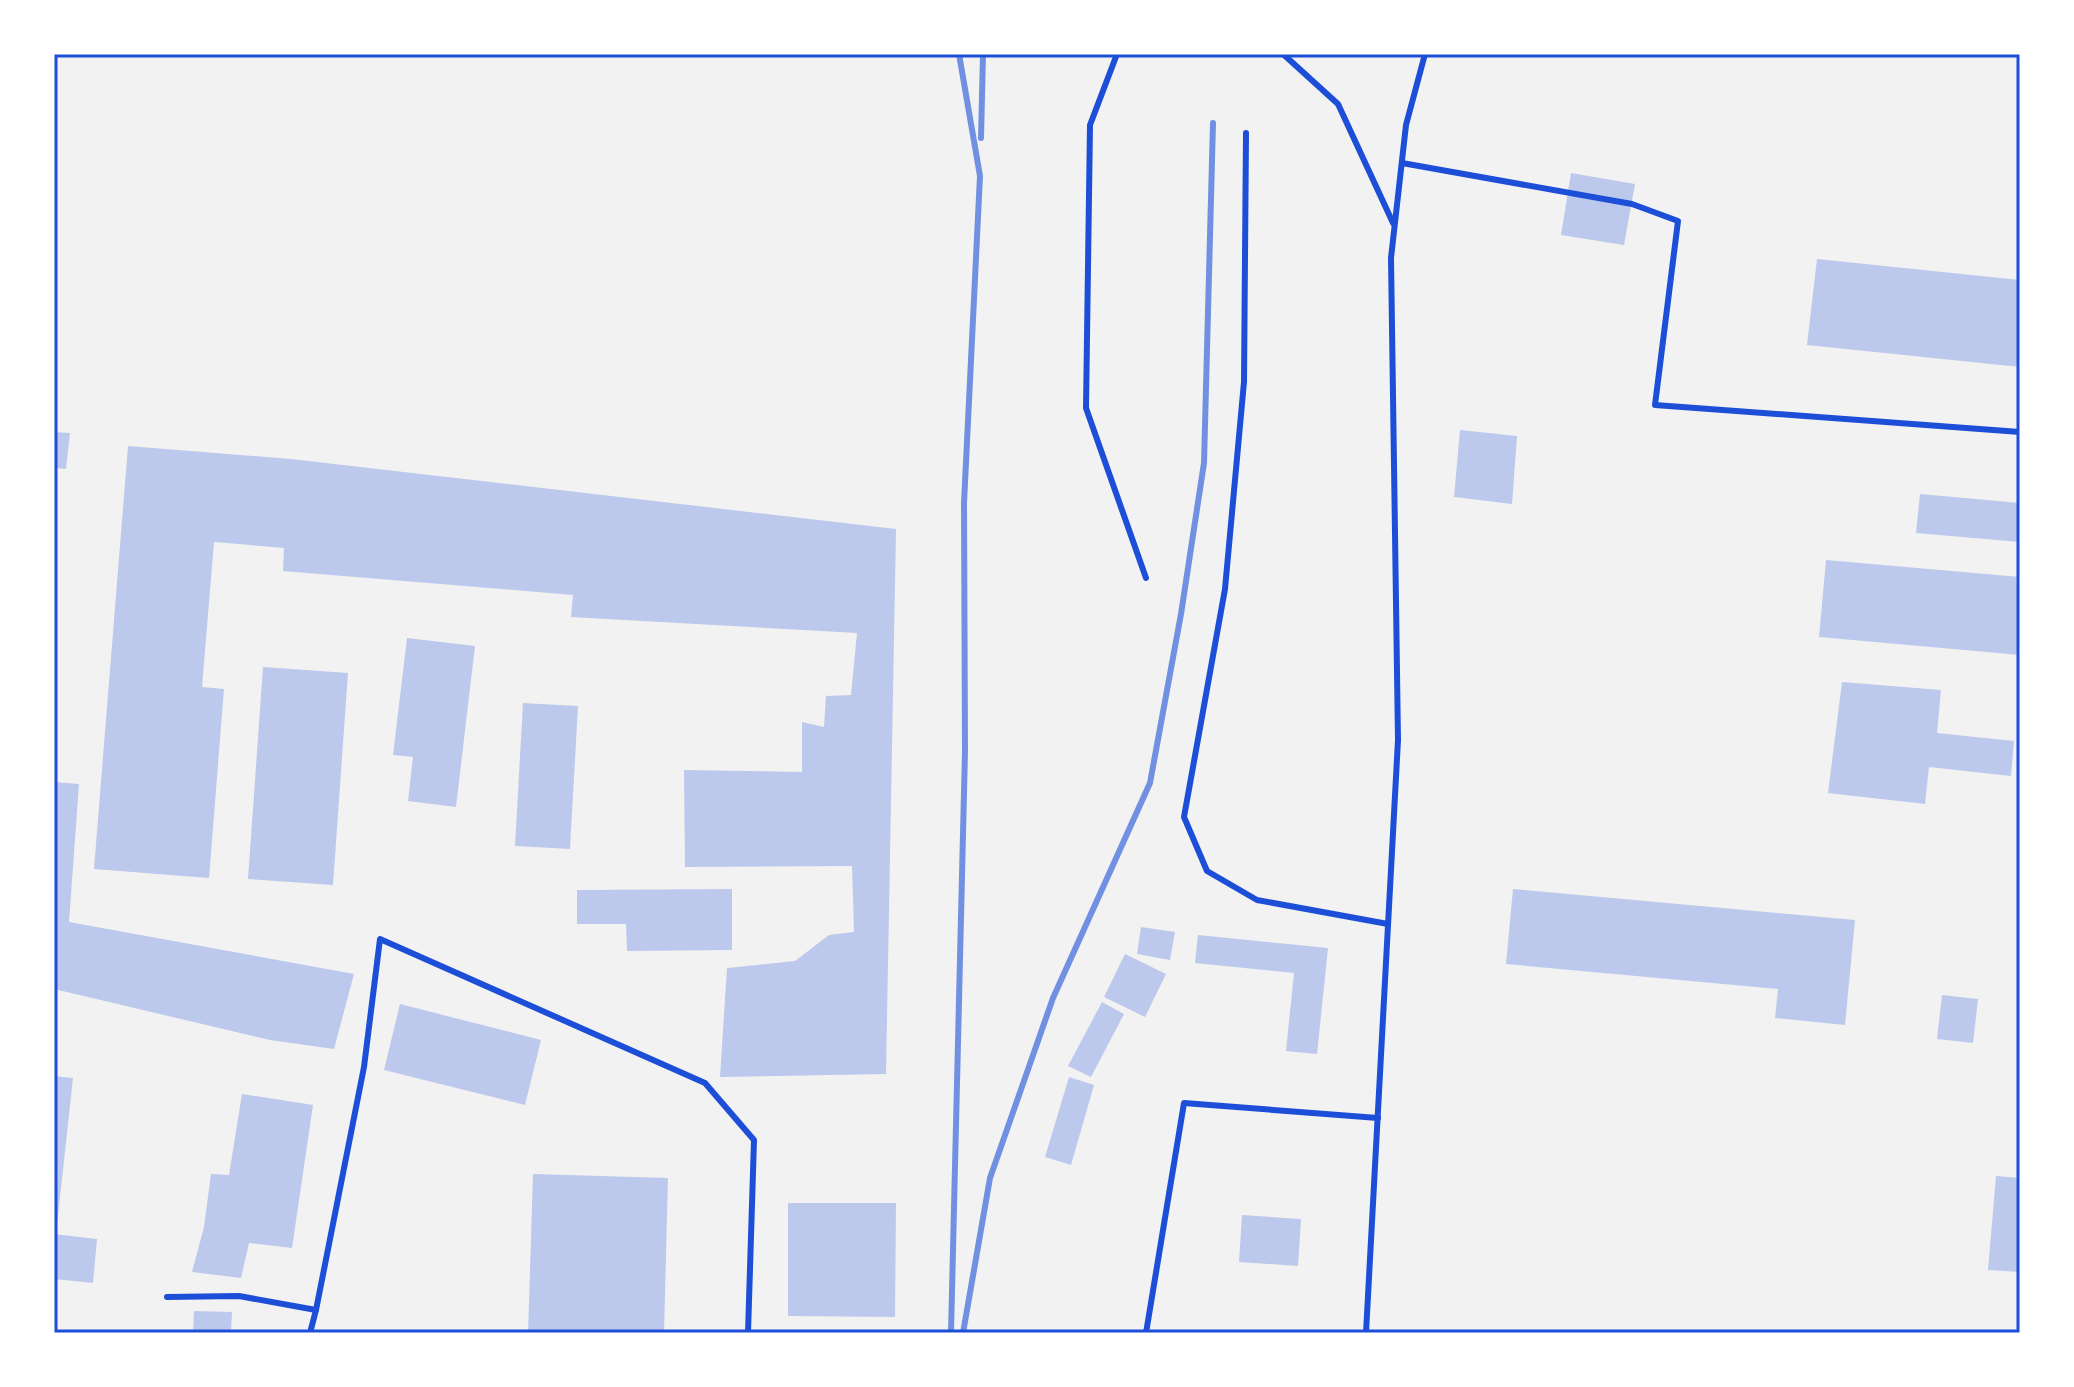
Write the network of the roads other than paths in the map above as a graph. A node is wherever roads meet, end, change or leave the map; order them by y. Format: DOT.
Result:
graph roads {
  1 [pos="1117,54"];
  2 [pos="1283,54"];
  3 [pos="1425,54"];
  4 [pos="1246,133"];
  5 [pos="1402,163"];
  6 [pos="1394,227"];
  7 [pos="2020,432"];
  8 [pos="1146,578"];
  9 [pos="1388,924"];
  10 [pos="1378,1118"];
  11 [pos="167,1297"];
  12 [pos="316,1310"];
  13 [pos="310,1333"];
  14 [pos="748,1333"];
  15 [pos="1146,1333"];
  16 [pos="1366,1333"];
  1 -- 8 [label="lane"];
  2 -- 6 [label="lane"];
  3 -- 5 [label="lane"];
  4 -- 9 [label="lane"];
  5 -- 6 [label="lane"];
  5 -- 7 [label="lane"];
  6 -- 9 [label="lane"];
  9 -- 10 [label="lane"];
  10 -- 15 [label="lane"];
  10 -- 16 [label="lane"];
  11 -- 12 [label="lane"];
  12 -- 13 [label="lane"];
  12 -- 14 [label="lane"];
}
